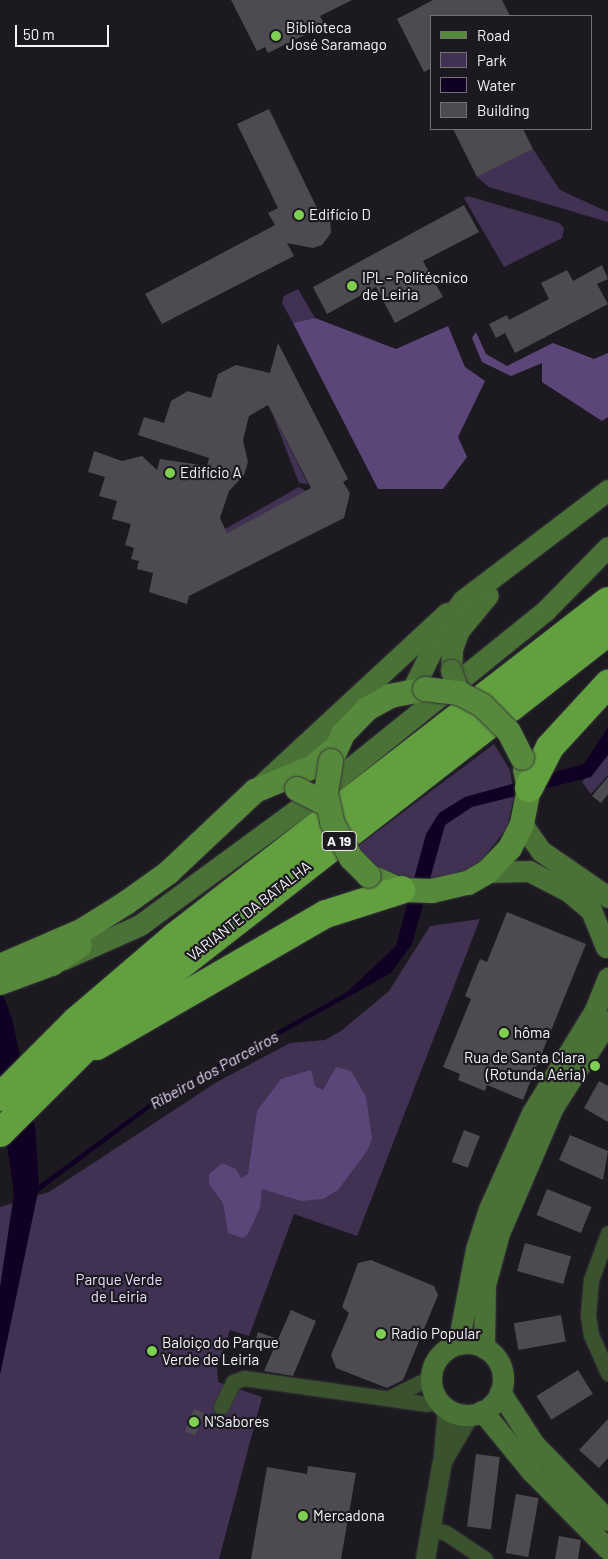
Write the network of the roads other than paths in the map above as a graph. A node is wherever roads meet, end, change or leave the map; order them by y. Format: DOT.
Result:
graph roads {
  1 [pos="608,490"];
  2 [pos="608,504"];
  3 [pos="608,547"];
  4 [pos="608,601"];
  5 [pos="454,610"];
  6 [pos="608,632"];
  7 [pos="608,684"];
  8 [pos="419,690"];
  9 [pos="459,693"];
  10 [pos="333,755"];
  11 [pos="528,788"];
  12 [pos="256,790"];
  13 [pos="327,804"];
  14 [pos="522,824"];
  15 [pos="487,872"];
  16 [pos="400,890"];
  17 [pos="606,893"];
  18 [pos="607,944"];
  19 [pos="52,964"];
  20 [pos="9,972"];
  21 [pos="608,976"];
  22 [pos="608,1021"];
  23 [pos="74,1055"];
  24 [pos="1,1096"];
  25 [pos="0,1133"];
  26 [pos="608,1233"];
  27 [pos="458,1344"];
  28 [pos="484,1348"];
  29 [pos="608,1373"];
  30 [pos="431,1376"];
  31 [pos="500,1392"];
  32 [pos="390,1398"];
  33 [pos="443,1405"];
  34 [pos="222,1407"];
  35 [pos="475,1413"];
  36 [pos="442,1461"];
  37 [pos="608,1520"];
  38 [pos="429,1528"];
  39 [pos="608,1549"];
  40 [pos="425,1559"];
  41 [pos="485,1559"];
  1 -- 5 [label="main road"];
  2 -- 9 [label="main road, bridge"];
  3 -- 19 [label="main road"];
  4 -- 24 [label="highway, VARIANTE DA BATALHA / A 19"];
  5 -- 8 [label="main road"];
  5 -- 12 [label="main road"];
  6 -- 23 [label="highway, VARIANTE DA BATALHA / A 19"];
  7 -- 11 [label="highway"];
  8 -- 9 [label="main road, bridge"];
  8 -- 10 [label="main road"];
  9 -- 11 [label="main road, bridge"];
  10 -- 12 [label="main road"];
  10 -- 13 [label="main road, bridge"];
  11 -- 14 [label="main road"];
  12 -- 20 [label="main road"];
  13 -- 16 [label="main road, bridge"];
  13 -- 19 [label="main road, bridge"];
  14 -- 15 [label="main road"];
  14 -- 17 [label="main road"];
  15 -- 16 [label="main road"];
  15 -- 18 [label="main road"];
  16 -- 23 [label="highway"];
  18 -- 21 [label="main road"];
  19 -- 20 [label="main road"];
  21 -- 27 [label="main road"];
  22 -- 28 [label="main road"];
  23 -- 25 [label="highway, VARIANTE DA BATALHA / A 19"];
  26 -- 29 [label="street"];
  27 -- 28 [label="main road"];
  27 -- 30 [label="main road"];
  28 -- 31 [label="main road"];
  30 -- 32 [label="street"];
  30 -- 33 [label="main road"];
  31 -- 35 [label="main road"];
  31 -- 37 [label="main road"];
  32 -- 33 [label="street"];
  32 -- 34 [label="street"];
  33 -- 35 [label="main road"];
  33 -- 36 [label="street"];
  35 -- 36 [label="street"];
  35 -- 39 [label="main road"];
  36 -- 38 [label="street"];
  38 -- 40 [label="street"];
  38 -- 41 [label="street"];
}
